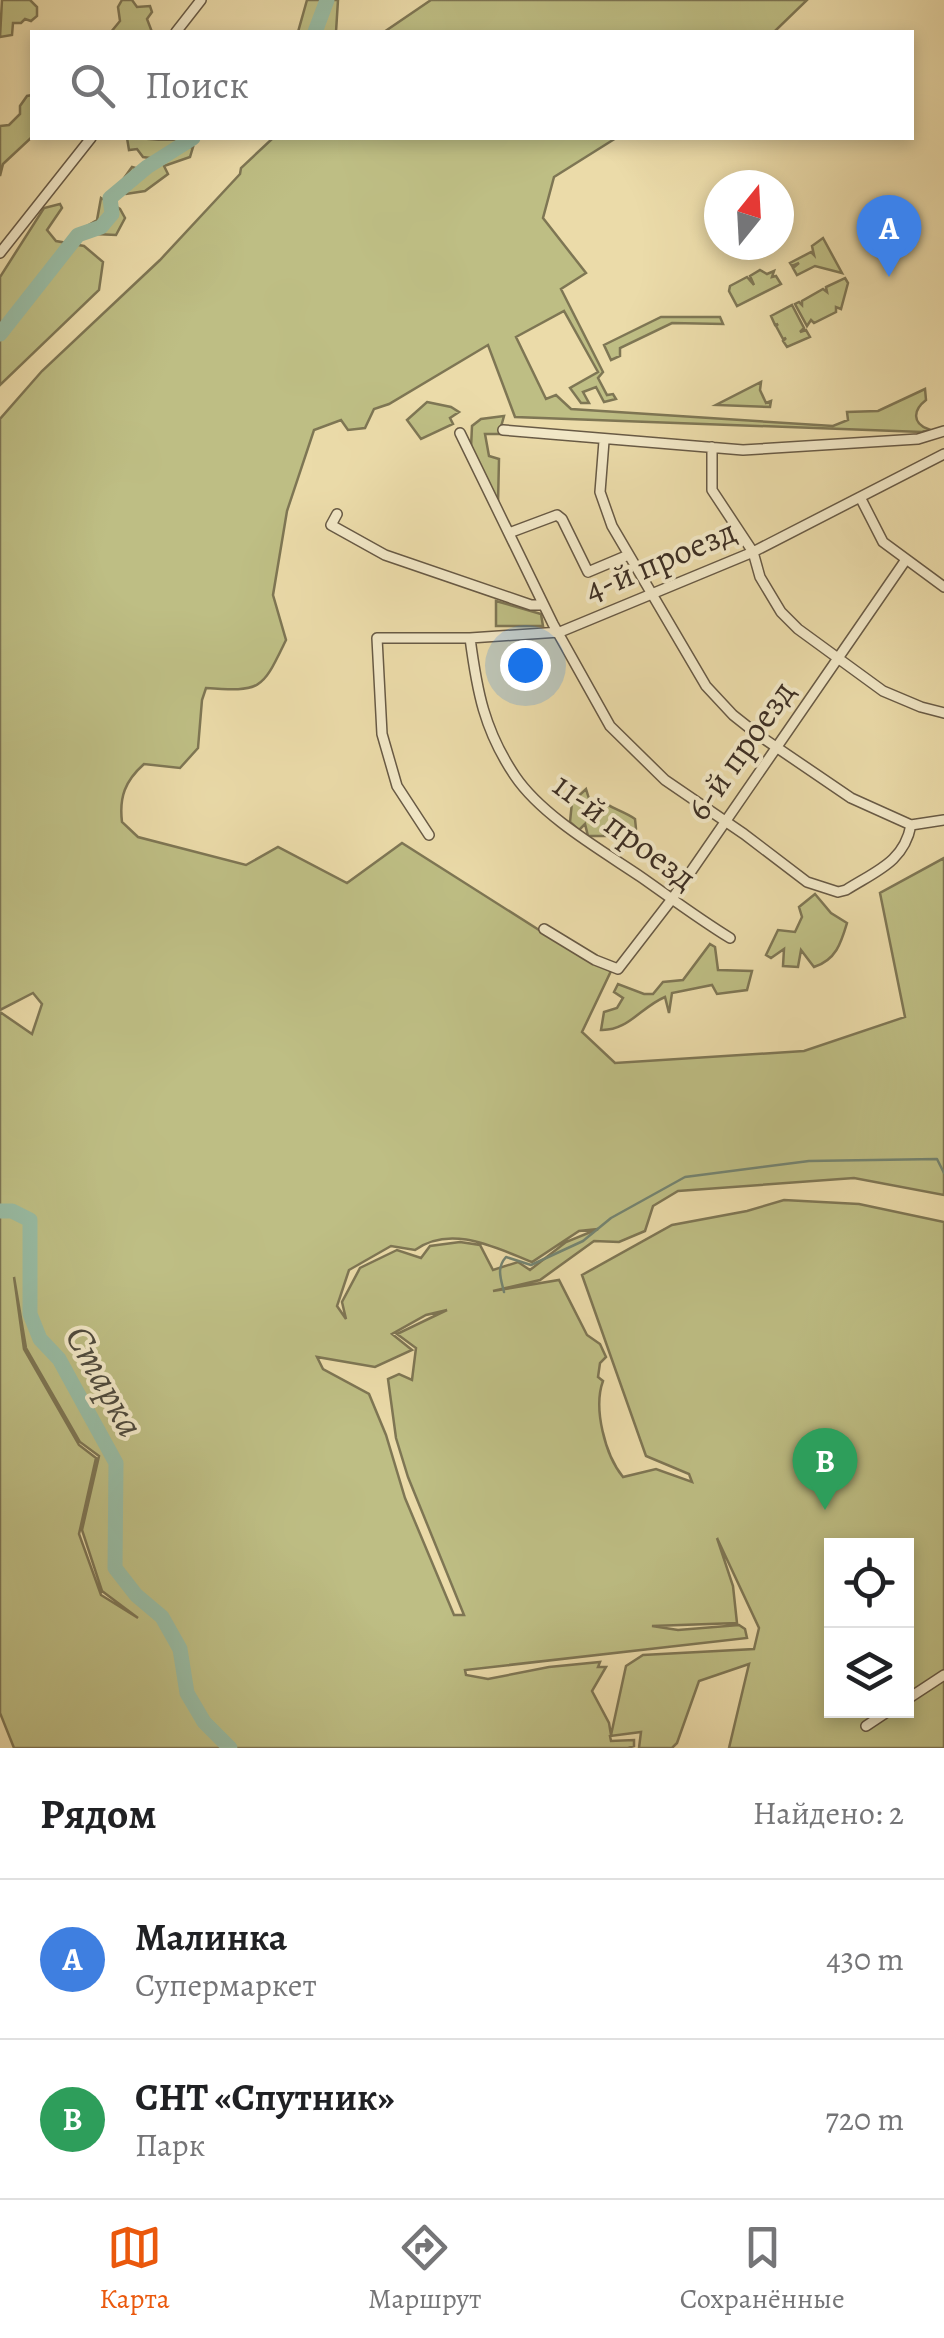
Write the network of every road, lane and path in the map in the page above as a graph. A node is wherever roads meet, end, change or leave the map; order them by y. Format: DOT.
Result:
graph roads {
  1 [pos="201,0"];
  2 [pos="178,30"];
  3 [pos="89,140"];
  4 [pos="0,252"];
  5 [pos="503,430"];
  6 [pos="944,431"];
  7 [pos="460,434"];
  8 [pos="604,440"];
  9 [pos="712,447"];
  10 [pos="944,454"];
  11 [pos="860,497"];
  12 [pos="337,514"];
  13 [pos="509,533"];
  14 [pos="753,552"];
  15 [pos="626,556"];
  16 [pos="906,561"];
  17 [pos="944,587"];
  18 [pos="654,592"];
  19 [pos="544,604"];
  20 [pos="560,632"];
  21 [pos="470,638"];
  22 [pos="837,658"];
  23 [pos="944,713"];
  24 [pos="776,746"];
  25 [pos="944,820"];
  26 [pos="725,821"];
  27 [pos="911,825"];
  28 [pos="428,835"];
  29 [pos="672,899"];
  30 [pos="544,929"];
  31 [pos="730,938"];
  32 [pos="944,1675"];
  33 [pos="914,1695"];
  34 [pos="878,1718"];
  35 [pos="866,1726"];
  1 -- 2 [label="street"];
  3 -- 4 [label="street"];
  5 -- 8 [label="street"];
  6 -- 9 [label="street"];
  7 -- 13 [label="street"];
  8 -- 9 [label="street"];
  8 -- 18 [label="street"];
  9 -- 14 [label="street"];
  10 -- 11 [label="street, 4-й проезд"];
  11 -- 14 [label="street, 4-й проезд"];
  11 -- 16 [label="street"];
  12 -- 19 [label="street"];
  13 -- 15 [label="street"];
  13 -- 19 [label="street"];
  14 -- 18 [label="street, 4-й проезд"];
  14 -- 22 [label="street"];
  16 -- 17 [label="street"];
  16 -- 22 [label="street, 6-й проезд"];
  18 -- 20 [label="street, 4-й проезд"];
  18 -- 24 [label="street"];
  19 -- 20 [label="street"];
  20 -- 21 [label="street, 4-й проезд"];
  20 -- 26 [label="street"];
  21 -- 28 [label="street, 4-й проезд"];
  21 -- 29 [label="street, 11-й проезд"];
  22 -- 23 [label="street"];
  22 -- 24 [label="street, 6-й проезд"];
  24 -- 26 [label="street, 6-й проезд"];
  24 -- 27 [label="street"];
  25 -- 27 [label="street"];
  26 -- 27 [label="street"];
  26 -- 29 [label="street, 6-й проезд"];
  29 -- 30 [label="street, 6-й проезд"];
  29 -- 31 [label="street, 11-й проезд"];
  32 -- 33 [label="street"];
  34 -- 35 [label="street"];
}
